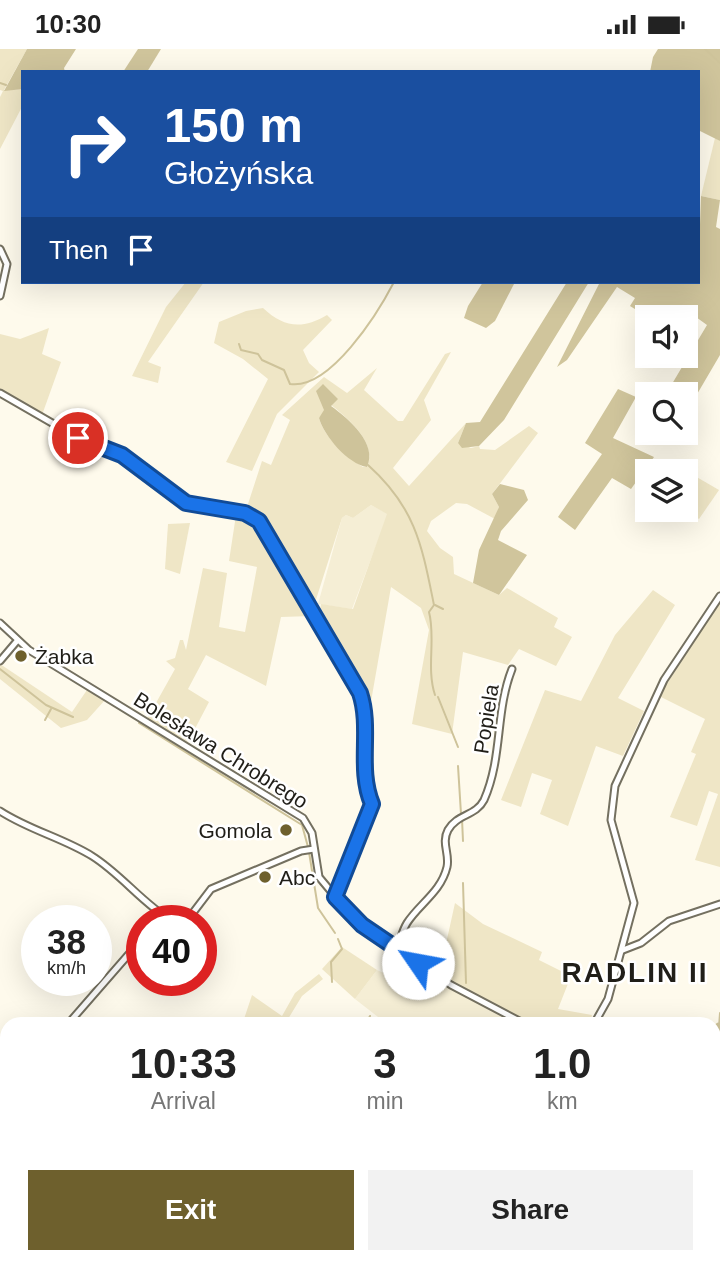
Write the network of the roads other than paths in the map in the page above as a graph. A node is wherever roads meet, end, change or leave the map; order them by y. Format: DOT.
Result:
graph roads {
  1 [pos="0,249"];
  2 [pos="0,296"];
  3 [pos="0,393"];
  4 [pos="720,596"];
  5 [pos="0,623"];
  6 [pos="17,641"];
  7 [pos="0,661"];
  8 [pos="512,669"];
  9 [pos="0,811"];
  10 [pos="309,850"];
  11 [pos="335,897"];
  12 [pos="720,904"];
  13 [pos="153,905"];
  14 [pos="199,905"];
  15 [pos="397,949"];
  16 [pos="623,950"];
  17 [pos="126,957"];
  18 [pos="74,1017"];
  19 [pos="512,1017"];
  20 [pos="598,1017"];
  1 -- 2 [label="street"];
  3 -- 11 [label="street"];
  4 -- 16 [label="street"];
  5 -- 6 [label="street, Bolesława Chrobrego"];
  6 -- 7 [label="street"];
  6 -- 10 [label="street, Bolesława Chrobrego"];
  8 -- 15 [label="street, Popiela"];
  9 -- 13 [label="street"];
  10 -- 11 [label="street, Bolesława Chrobrego"];
  10 -- 14 [label="street"];
  11 -- 15 [label="street, Bolesława Chrobrego"];
  12 -- 16 [label="street"];
  15 -- 19 [label="street, Bolesława Chrobrego"];
  16 -- 20 [label="street"];
  17 -- 18 [label="street"];
}
